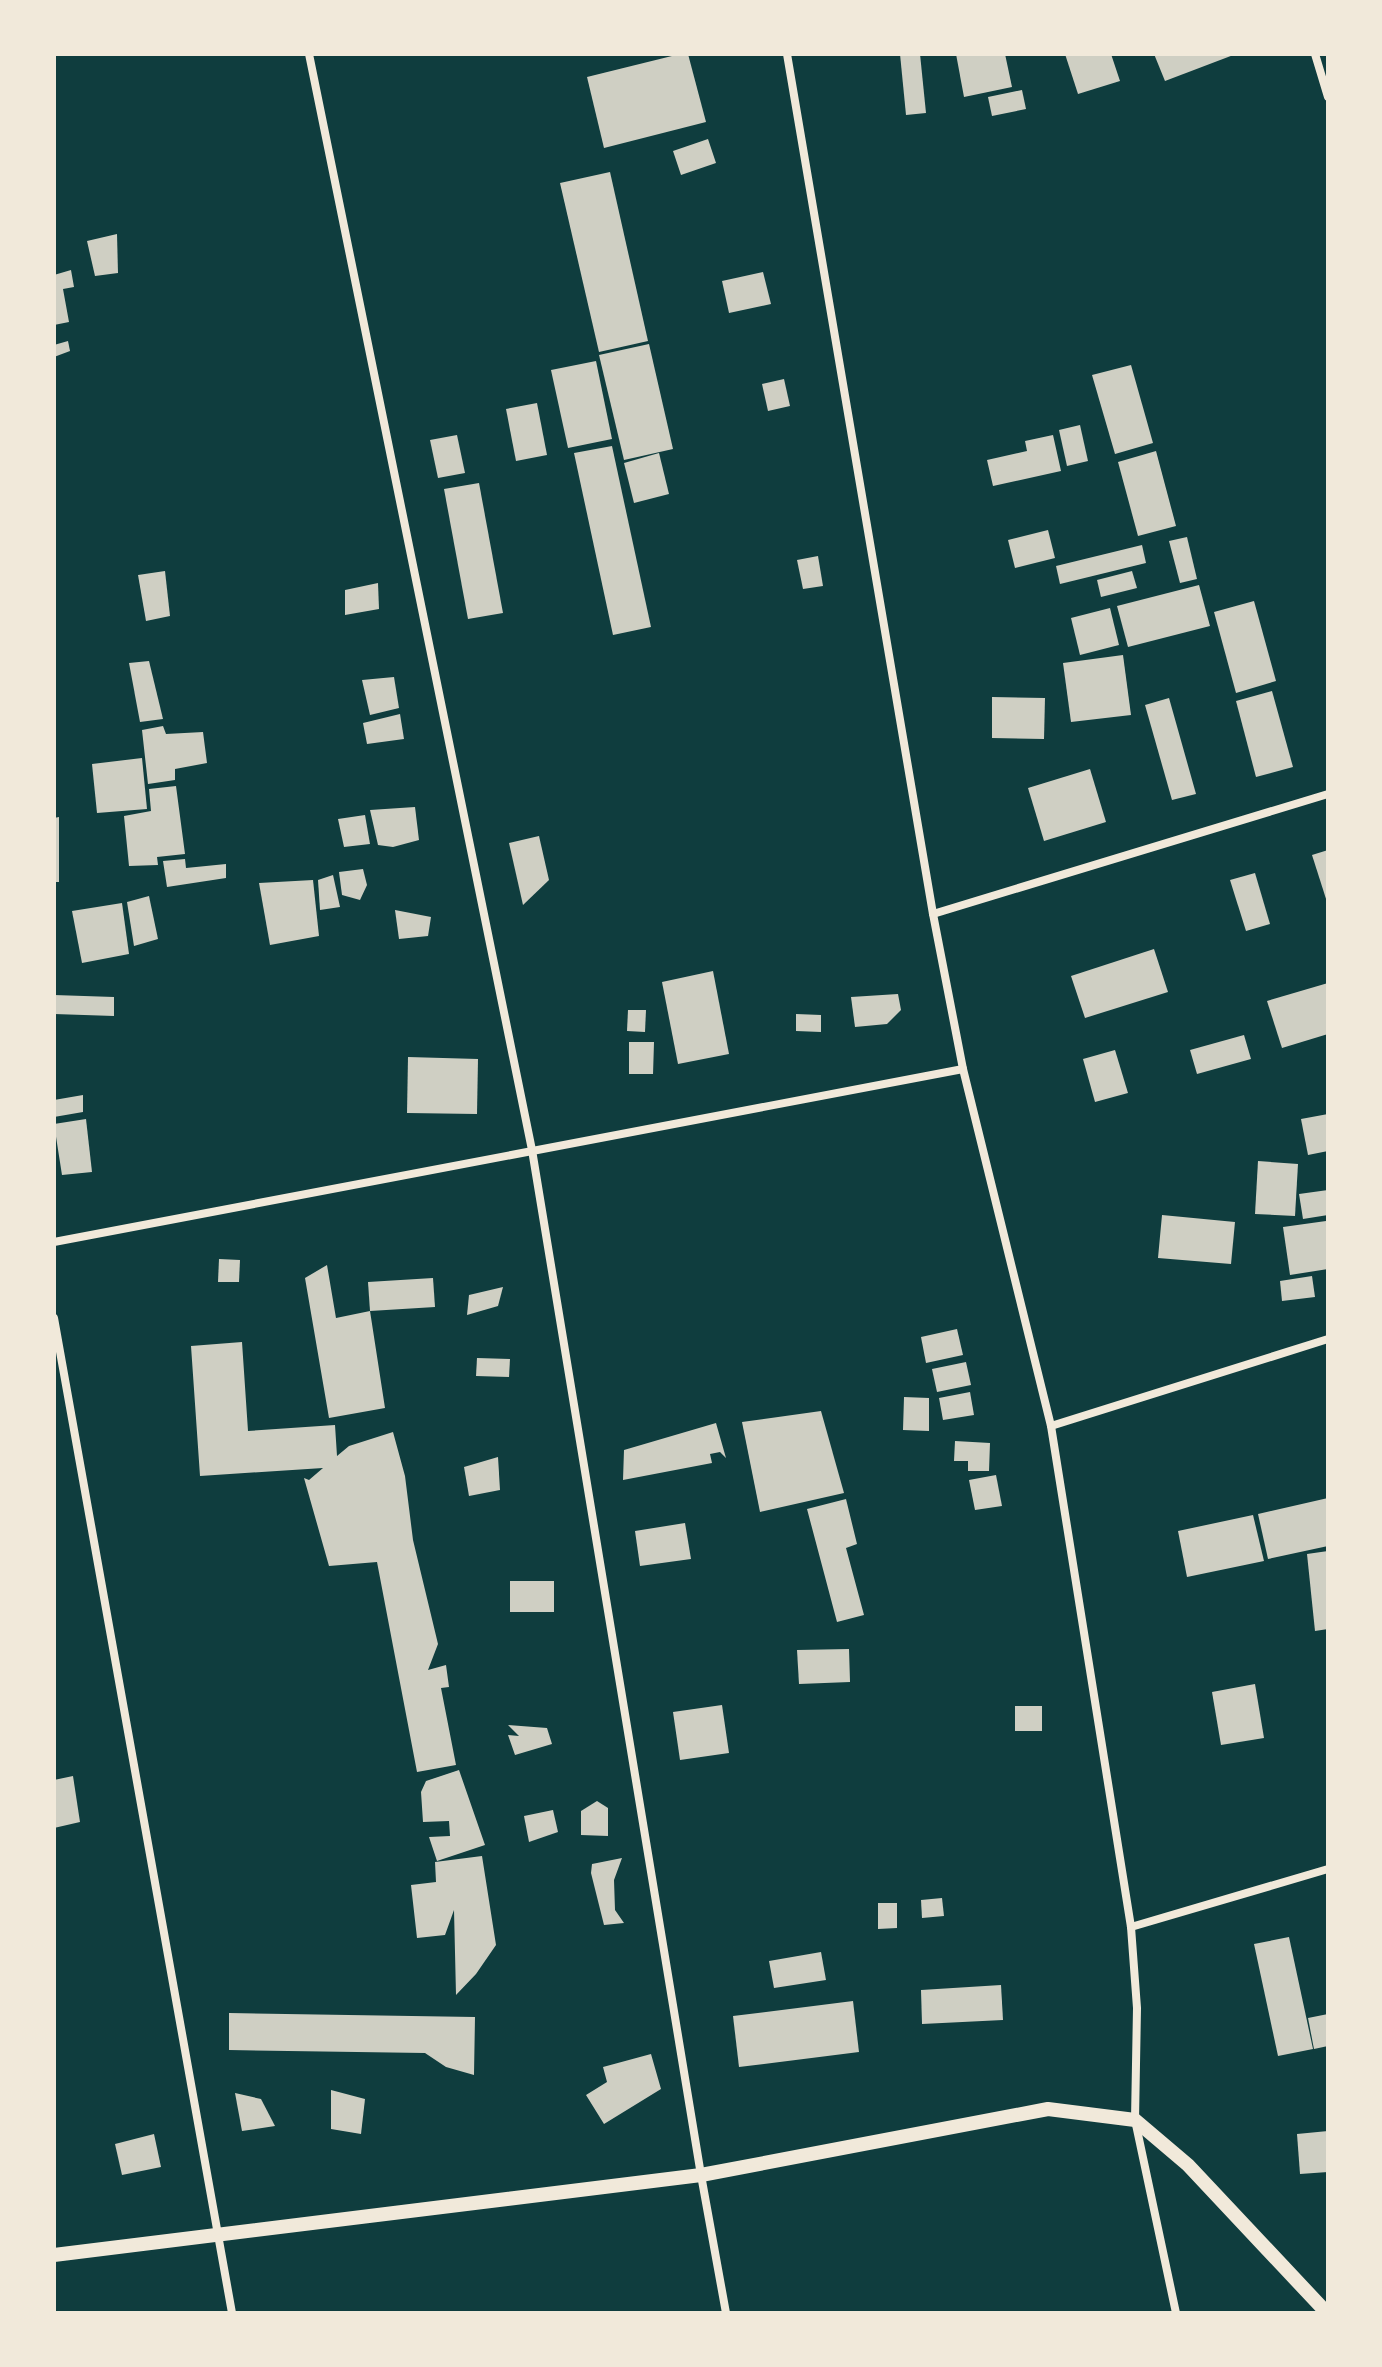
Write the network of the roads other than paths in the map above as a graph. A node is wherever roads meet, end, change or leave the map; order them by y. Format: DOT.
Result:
graph roads {
  1 [pos="309,54"];
  2 [pos="787,54"];
  3 [pos="1315,54"];
  4 [pos="1328,97"];
  5 [pos="1328,794"];
  6 [pos="933,914"];
  7 [pos="963,1069"];
  8 [pos="532,1150"];
  9 [pos="54,1242"];
  10 [pos="54,1318"];
  11 [pos="1328,1339"];
  12 [pos="1051,1426"];
  13 [pos="1328,1869"];
  14 [pos="1131,1927"];
  15 [pos="1135,2120"];
  16 [pos="701,2175"];
  17 [pos="217,2236"];
  18 [pos="54,2255"];
  19 [pos="232,2313"];
  20 [pos="726,2313"];
  21 [pos="1176,2313"];
  22 [pos="1327,2313"];
  1 -- 8 [label="street"];
  2 -- 6 [label="street"];
  3 -- 4 [label="street"];
  5 -- 6 [label="street"];
  6 -- 7 [label="street"];
  7 -- 8 [label="street"];
  7 -- 12 [label="street"];
  8 -- 9 [label="street"];
  8 -- 16 [label="street"];
  10 -- 17 [label="street"];
  11 -- 12 [label="street"];
  12 -- 14 [label="street"];
  13 -- 14 [label="street"];
  14 -- 15 [label="street"];
  15 -- 16 [label="street"];
  15 -- 21 [label="street"];
  15 -- 22 [label="street"];
  16 -- 17 [label="street"];
  16 -- 20 [label="street"];
  17 -- 18 [label="street"];
  17 -- 19 [label="street"];
}
